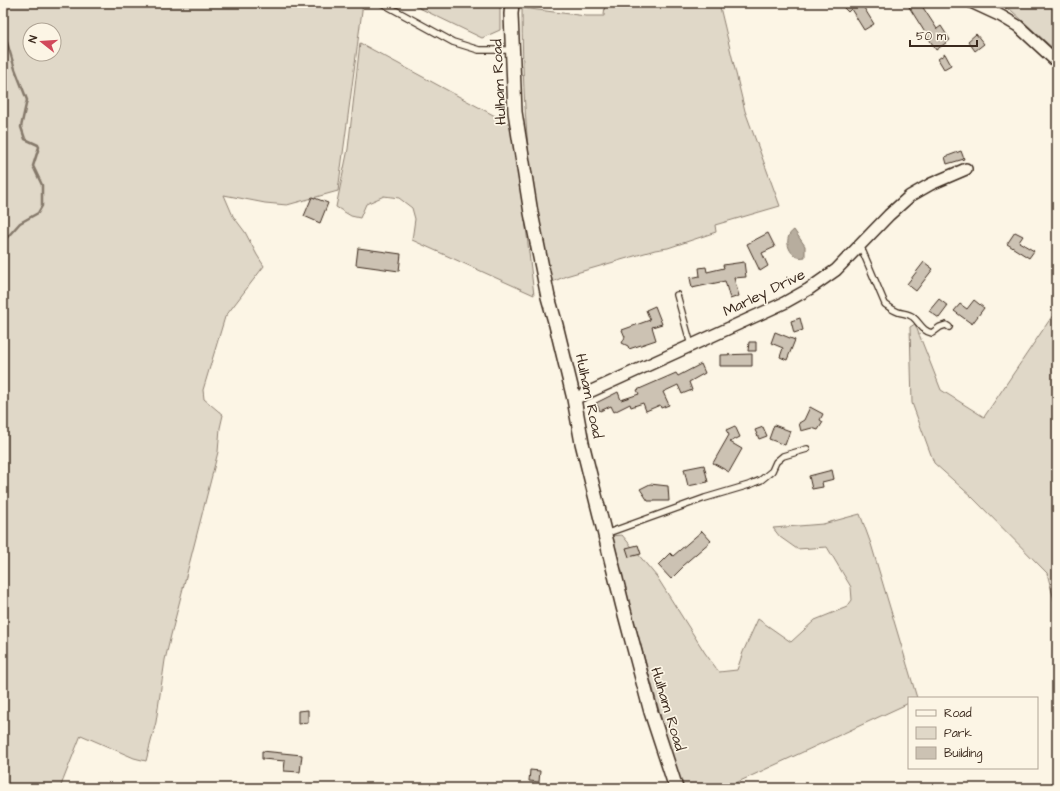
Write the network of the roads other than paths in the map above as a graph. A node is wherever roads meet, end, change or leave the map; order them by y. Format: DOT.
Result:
graph roads {
  1 [pos="382,3"];
  2 [pos="512,3"];
  3 [pos="972,3"];
  4 [pos="513,50"];
  5 [pos="1057,62"];
  6 [pos="966,169"];
  7 [pos="860,245"];
  8 [pos="678,295"];
  9 [pos="949,327"];
  10 [pos="691,345"];
  11 [pos="574,399"];
  12 [pos="807,449"];
  13 [pos="605,534"];
  14 [pos="676,788"];
  1 -- 4 [label="lane"];
  2 -- 4 [label="street, Hulham Road"];
  3 -- 5 [label="street"];
  4 -- 11 [label="street, Hulham Road"];
  6 -- 7 [label="street, Marley Drive"];
  7 -- 9 [label="lane"];
  7 -- 10 [label="street, Marley Drive"];
  8 -- 10 [label="lane"];
  10 -- 11 [label="street, Marley Drive"];
  11 -- 13 [label="street, Hulham Road"];
  12 -- 13 [label="lane"];
  13 -- 14 [label="street, Hulham Road"];
}
